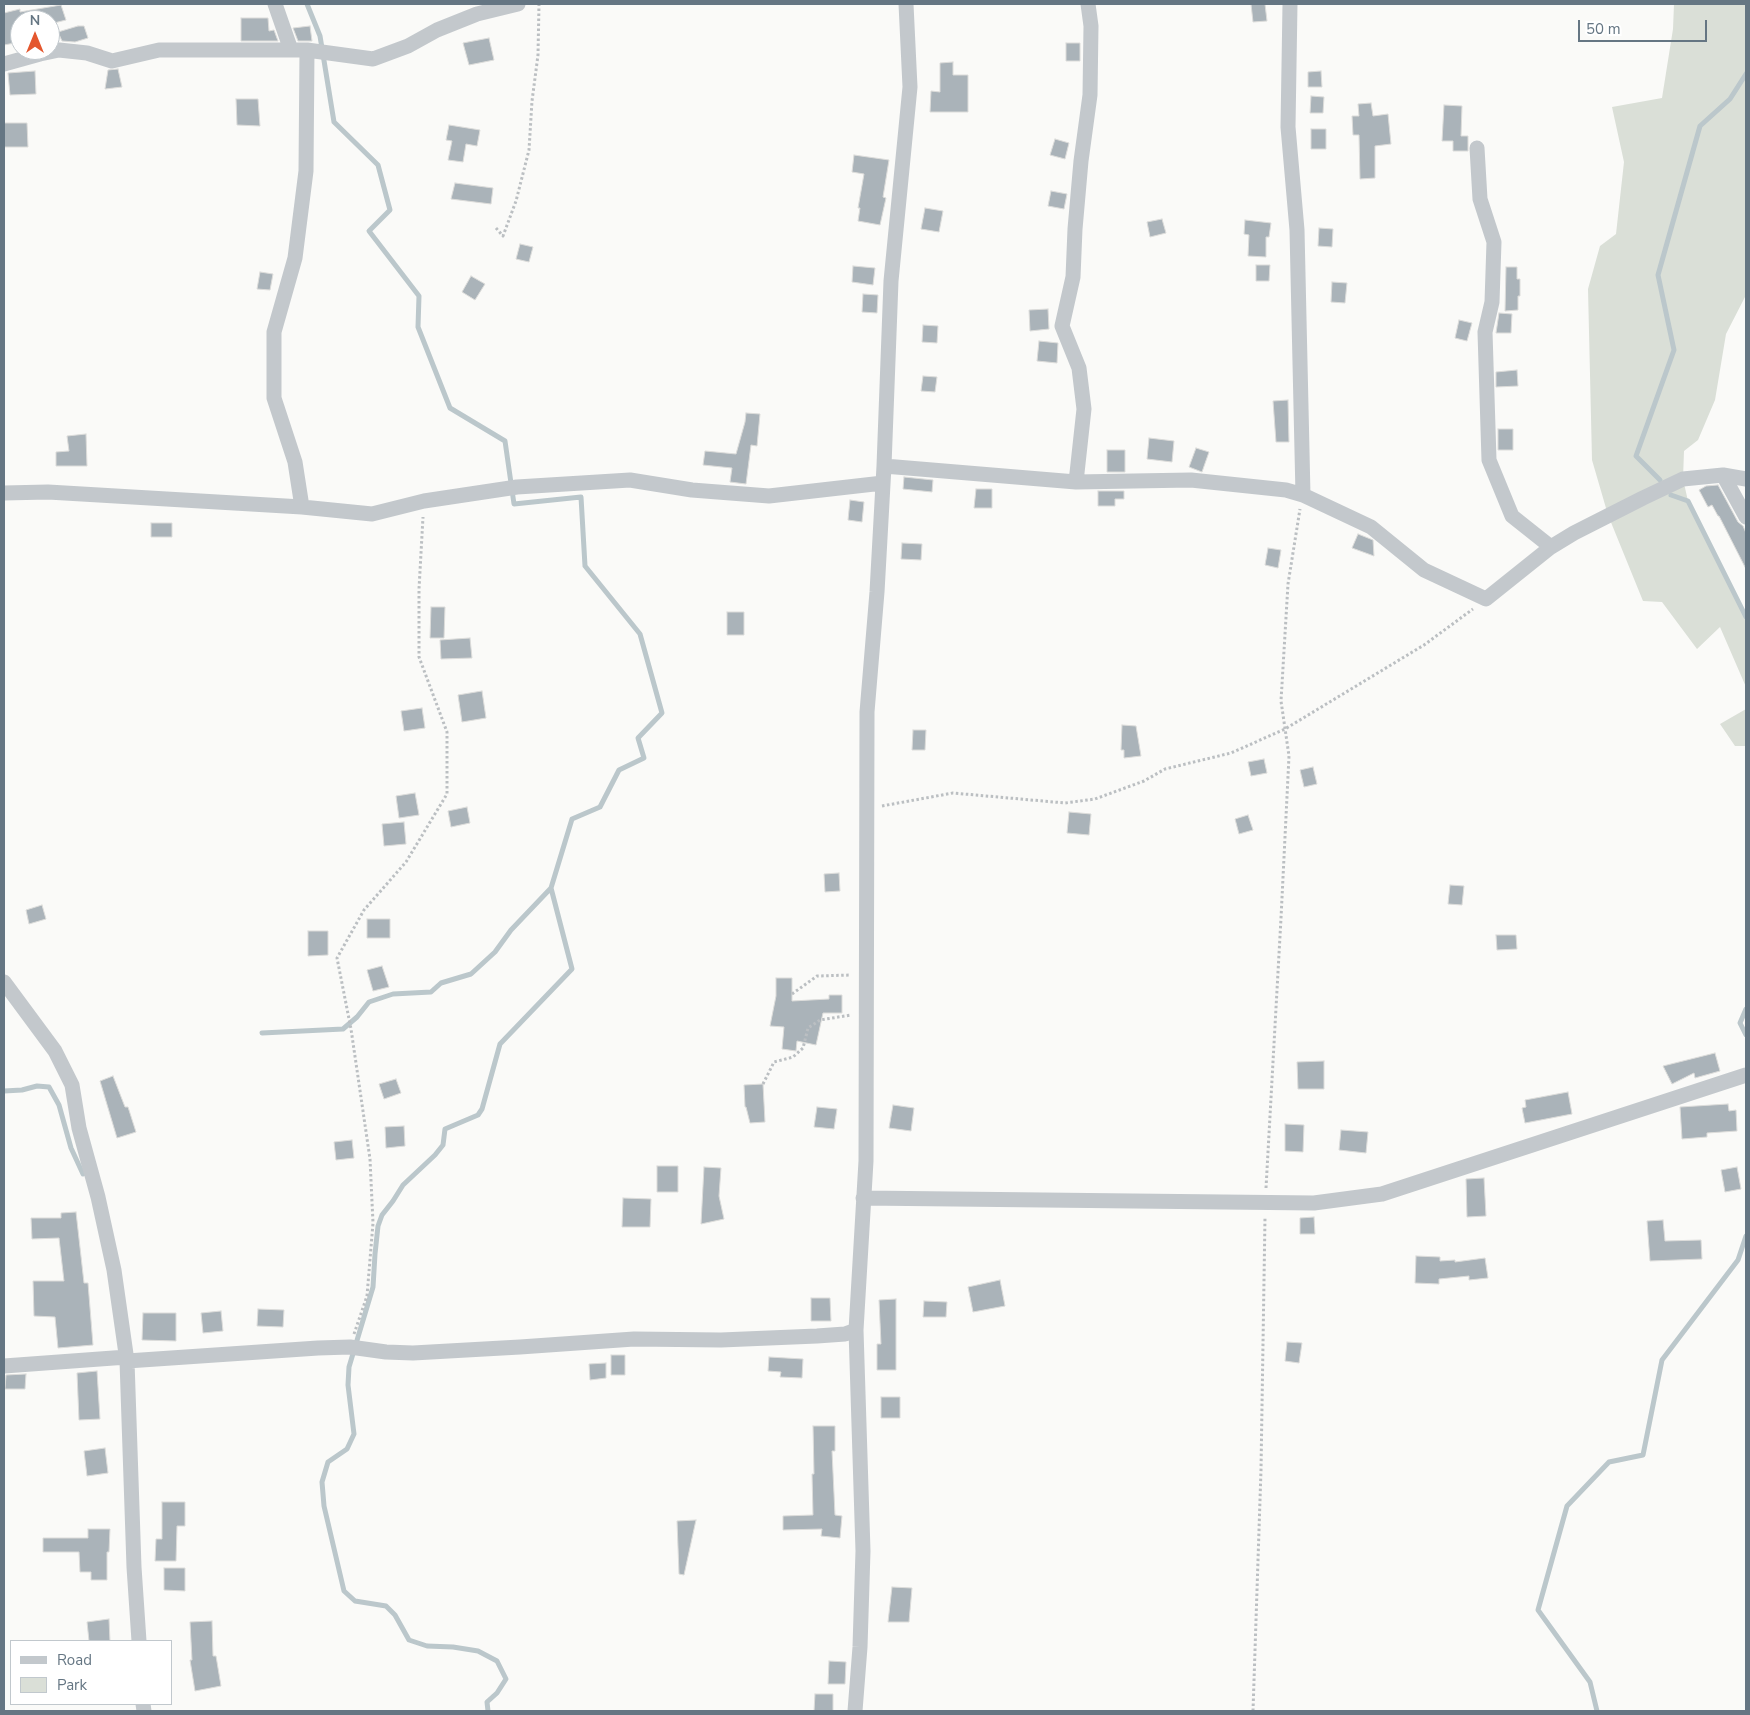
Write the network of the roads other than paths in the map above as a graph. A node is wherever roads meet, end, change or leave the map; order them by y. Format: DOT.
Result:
graph roads {
  1 [pos="274,4"];
  2 [pos="518,4"];
  3 [pos="906,4"];
  4 [pos="1088,4"];
  5 [pos="1290,4"];
  6 [pos="291,50"];
  7 [pos="307,50"];
  8 [pos="4,64"];
  9 [pos="1477,148"];
  10 [pos="884,466"];
  11 [pos="1723,475"];
  12 [pos="1746,479"];
  13 [pos="1076,482"];
  14 [pos="883,483"];
  15 [pos="4,493"];
  16 [pos="1302,495"];
  17 [pos="302,507"];
  18 [pos="1746,517"];
  19 [pos="1551,547"];
  20 [pos="4,982"];
  21 [pos="1746,1075"];
  22 [pos="863,1198"];
  23 [pos="856,1330"];
  24 [pos="127,1359"];
  25 [pos="4,1366"];
  26 [pos="139,1640"];
  27 [pos="855,1711"];
  1 -- 6 [label="street"];
  2 -- 7 [label="street"];
  3 -- 10 [label="street"];
  4 -- 13 [label="street"];
  5 -- 16 [label="street"];
  6 -- 7 [label="street"];
  6 -- 8 [label="street"];
  7 -- 17 [label="street"];
  9 -- 19 [label="street"];
  10 -- 13 [label="street"];
  10 -- 14 [label="street"];
  11 -- 12 [label="street"];
  11 -- 18 [label="street"];
  11 -- 19 [label="street"];
  13 -- 16 [label="street"];
  14 -- 17 [label="street"];
  14 -- 22 [label="street"];
  15 -- 17 [label="street"];
  16 -- 19 [label="street"];
  20 -- 24 [label="street"];
  21 -- 22 [label="street"];
  22 -- 23 [label="street"];
  23 -- 24 [label="street"];
  23 -- 27 [label="street"];
  24 -- 25 [label="street"];
  24 -- 26 [label="street"];
}
